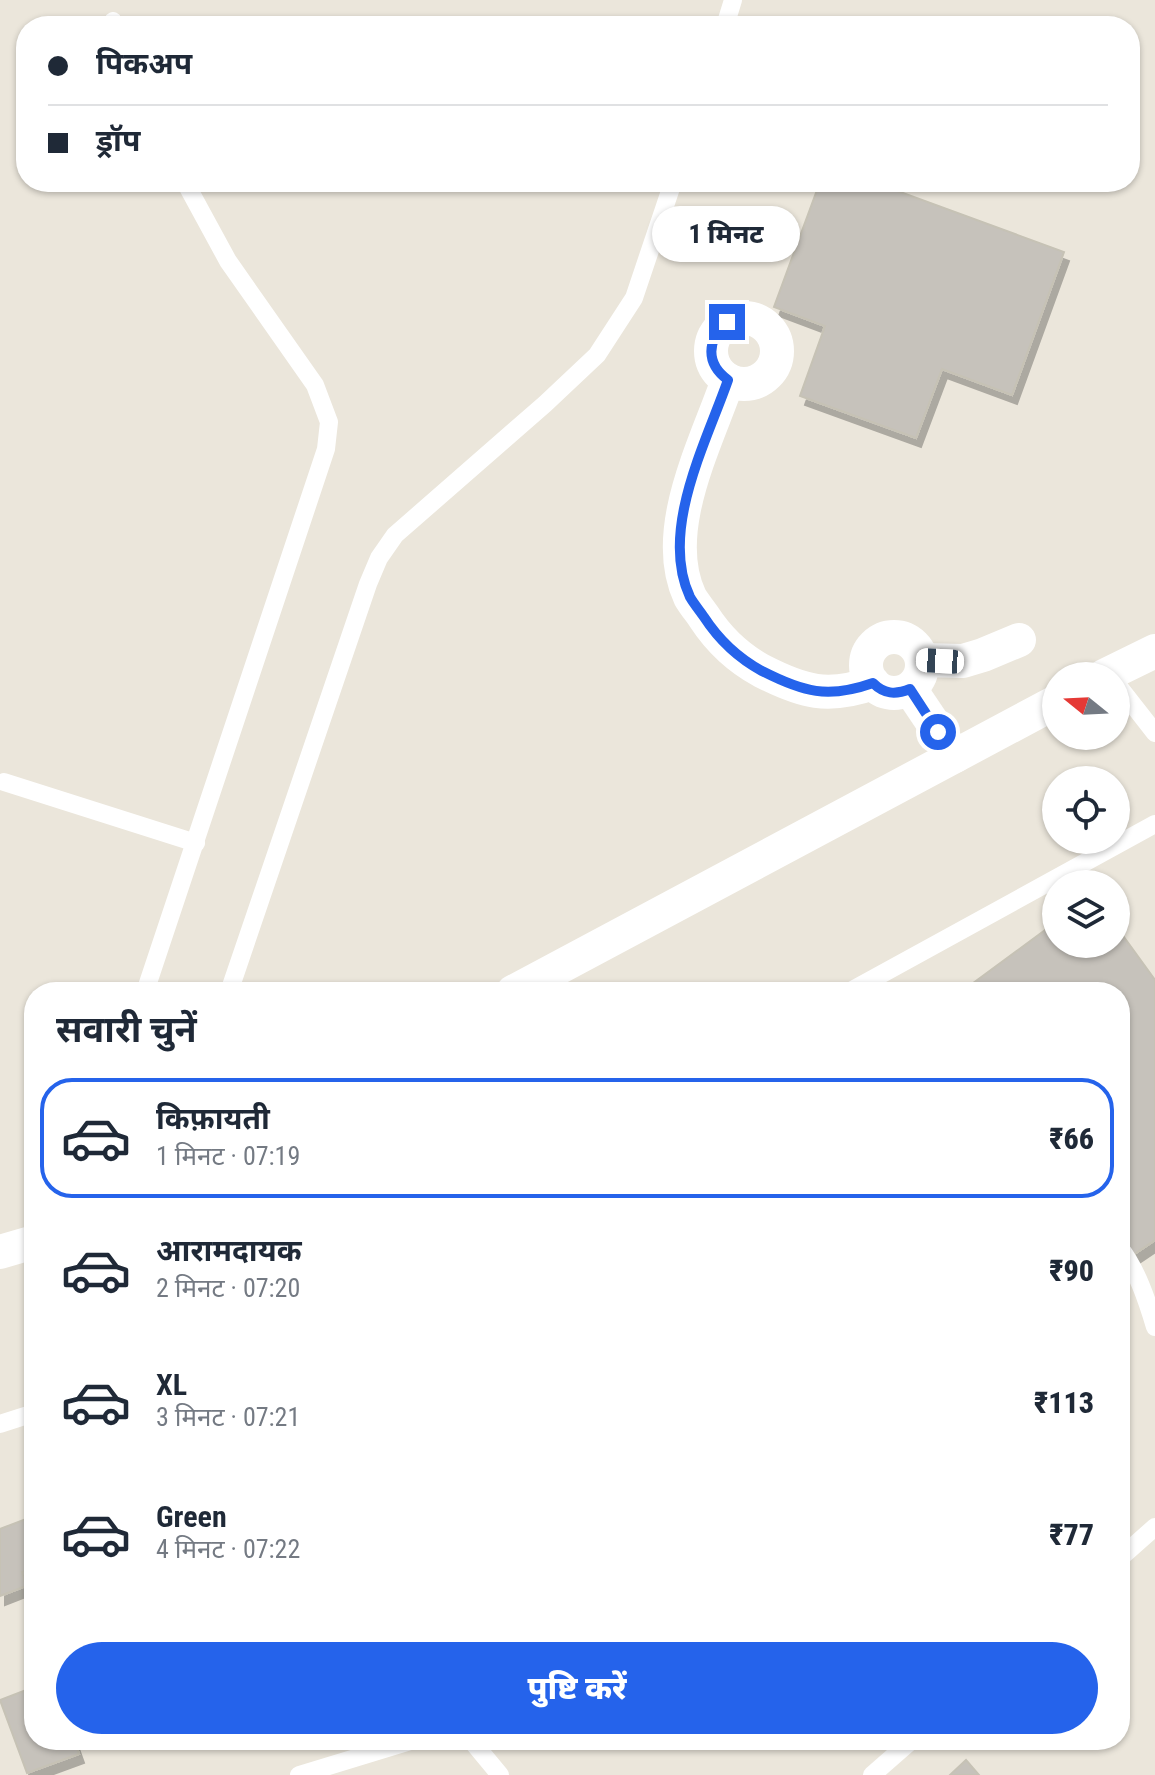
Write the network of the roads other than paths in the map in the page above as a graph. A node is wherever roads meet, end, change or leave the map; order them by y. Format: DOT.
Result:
graph roads {
  1 [pos="190,192"];
  2 [pos="670,192"];
  3 [pos="728,380"];
  4 [pos="1019,640"];
  5 [pos="1155,651"];
  6 [pos="1130,665"];
  7 [pos="916,674"];
  8 [pos="873,683"];
  9 [pos="1130,702"];
  10 [pos="1042,709"];
  11 [pos="1155,733"];
  12 [pos="955,756"];
  13 [pos="4,782"];
  14 [pos="1155,824"];
  15 [pos="196,843"];
  16 [pos="148,982"];
  17 [pos="232,982"];
  18 [pos="532,982"];
  19 [pos="867,982"];
  20 [pos="24,1245"];
  21 [pos="0,1252"];
  22 [pos="1130,1264"];
  23 [pos="1155,1327"];
  24 [pos="24,1416"];
  25 [pos="0,1424"];
  26 [pos="1152,1536"];
  27 [pos="1130,1551"];
  28 [pos="381,1750"];
  29 [pos="479,1750"];
  30 [pos="901,1750"];
  31 [pos="299,1775"];
  32 [pos="500,1775"];
  33 [pos="872,1775"];
  1 -- 15 [label="lane"];
  2 -- 17 [label="lane"];
  3 -- 8 [label="street"];
  4 -- 7 [label="street"];
  5 -- 6 [label="street"];
  7 -- 8 [label="street"];
  7 -- 8 [label="street"];
  7 -- 12 [label="street"];
  9 -- 11 [label="lane"];
  10 -- 12 [label="street"];
  12 -- 18 [label="street"];
  13 -- 15 [label="lane"];
  14 -- 19 [label="lane"];
  15 -- 16 [label="lane"];
  20 -- 21 [label="street"];
  22 -- 23 [label="lane"];
  24 -- 25 [label="lane"];
  26 -- 27 [label="lane"];
  28 -- 31 [label="lane"];
  29 -- 32 [label="lane"];
  30 -- 33 [label="lane"];
}
